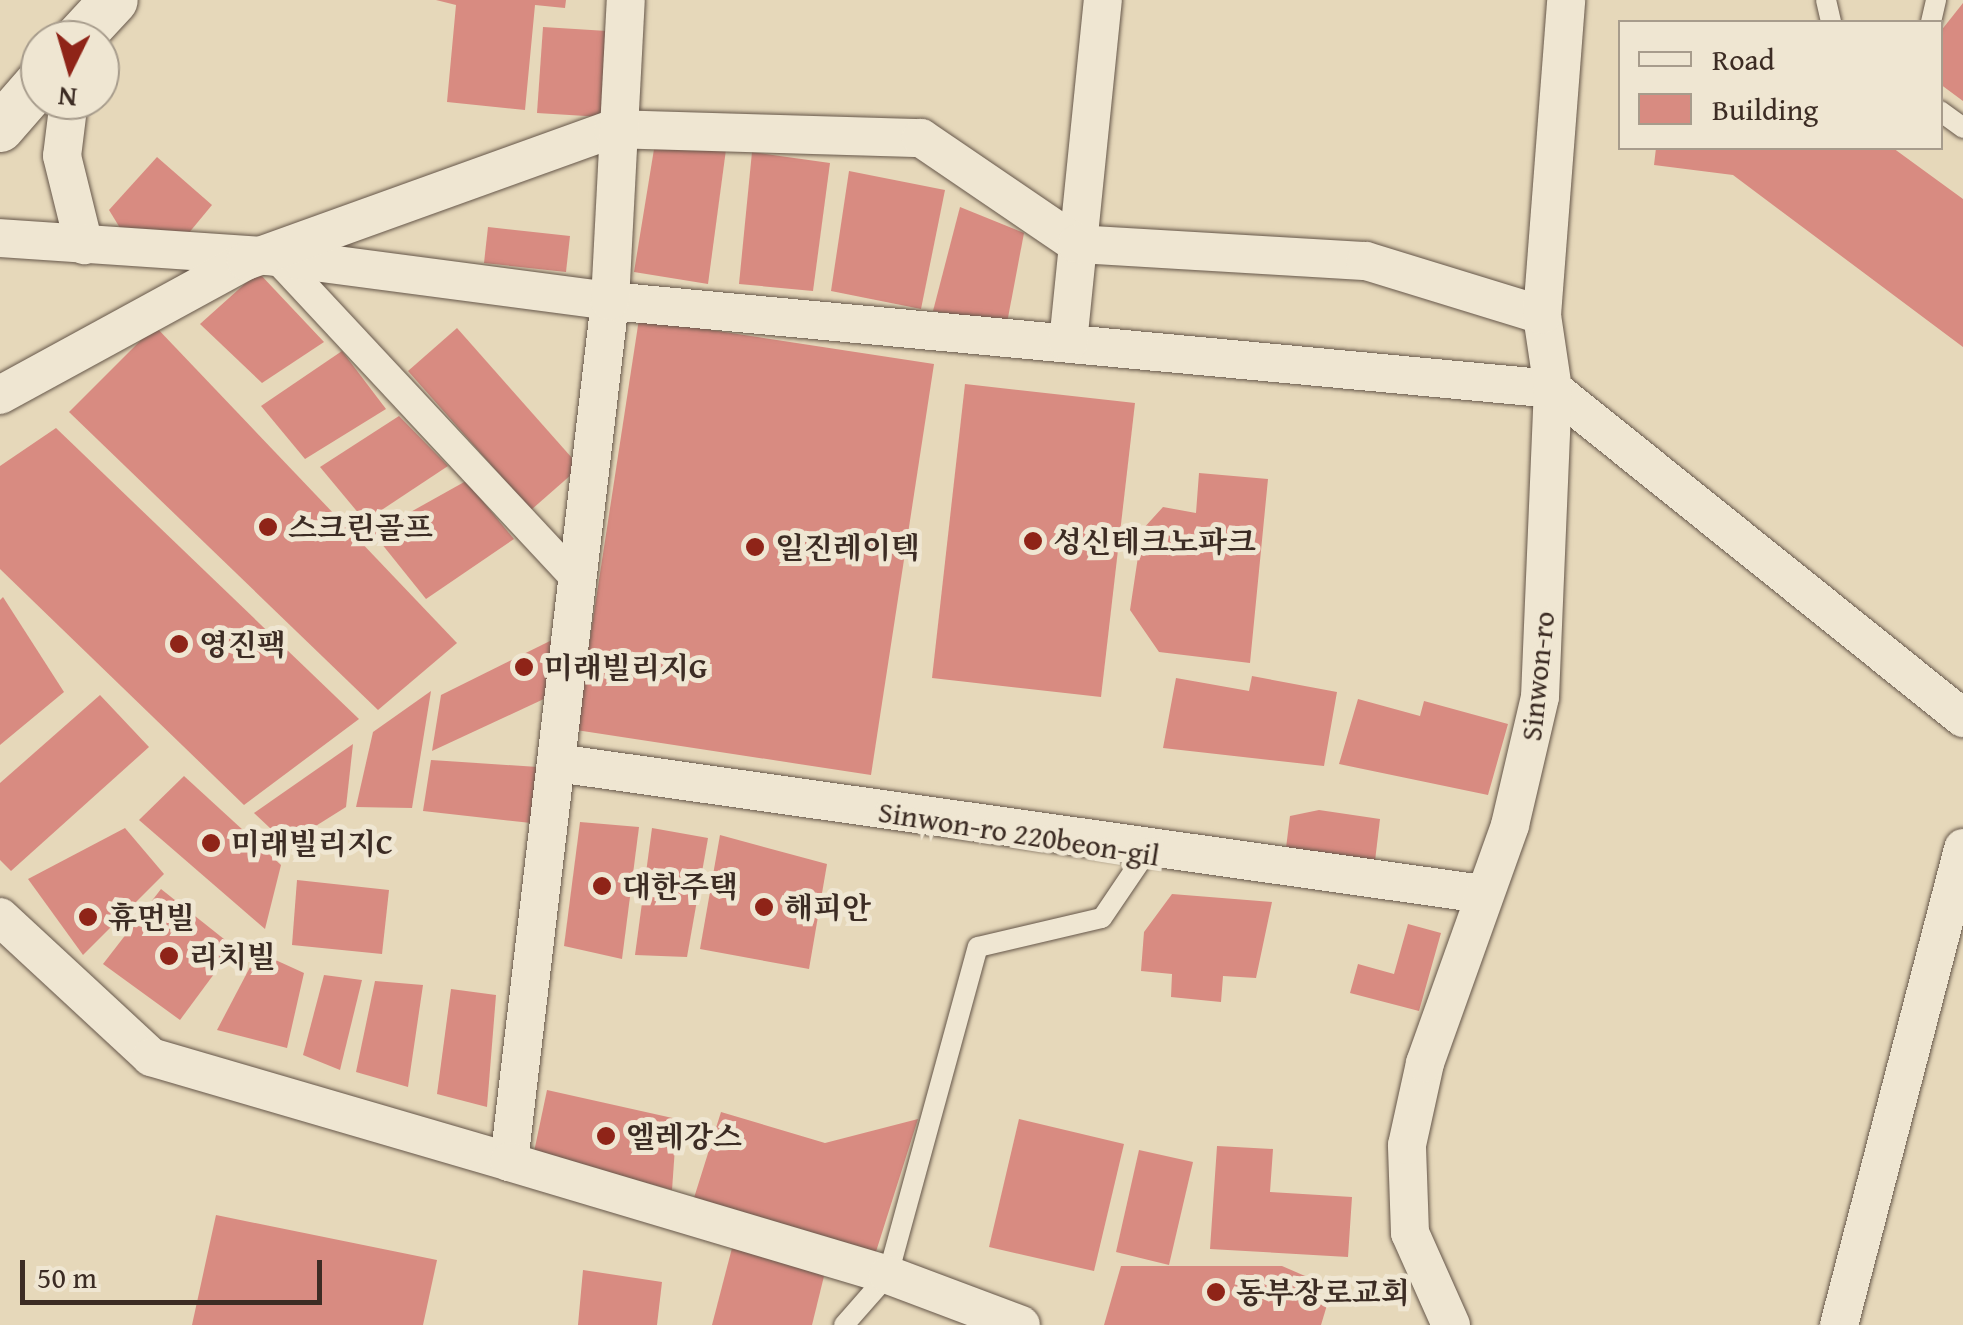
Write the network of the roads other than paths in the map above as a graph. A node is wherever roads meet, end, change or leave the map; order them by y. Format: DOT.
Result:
graph roads {
  1 [pos="114,0"];
  2 [pos="626,0"];
  3 [pos="1103,0"];
  4 [pos="1566,0"];
  5 [pos="96,20"];
  6 [pos="20,105"];
  7 [pos="66,120"];
  8 [pos="0,128"];
  9 [pos="613,129"];
  10 [pos="0,238"];
  11 [pos="1077,244"];
  12 [pos="84,245"];
  13 [pos="261,259"];
  14 [pos="610,301"];
  15 [pos="1542,315"];
  16 [pos="1068,343"];
  17 [pos="1553,389"];
  18 [pos="0,395"];
  19 [pos="578,581"];
  20 [pos="1963,718"];
  21 [pos="557,763"];
  22 [pos="1963,848"];
  23 [pos="1146,853"];
  24 [pos="1482,894"];
  25 [pos="0,917"];
  26 [pos="508,1162"];
  27 [pos="888,1275"];
  28 [pos="844,1325"];
  29 [pos="1021,1325"];
  30 [pos="1451,1325"];
  31 [pos="1839,1325"];
  1 -- 5 [label="street"];
  2 -- 9 [label="street"];
  3 -- 11 [label="street"];
  4 -- 15 [label="street, Sinwon-ro"];
  6 -- 8 [label="street"];
  7 -- 12 [label="street"];
  9 -- 11 [label="street"];
  9 -- 13 [label="street"];
  9 -- 14 [label="street"];
  10 -- 12 [label="street"];
  11 -- 15 [label="street"];
  11 -- 16 [label="street"];
  12 -- 13 [label="street"];
  13 -- 14 [label="street"];
  13 -- 18 [label="street"];
  13 -- 19 [label="street"];
  14 -- 16 [label="street"];
  14 -- 19 [label="street"];
  15 -- 17 [label="street, Sinwon-ro"];
  16 -- 17 [label="street"];
  17 -- 20 [label="street"];
  17 -- 24 [label="street, Sinwon-ro"];
  19 -- 21 [label="street"];
  21 -- 23 [label="street, Sinwon-ro 220beon-gil"];
  21 -- 26 [label="street"];
  22 -- 31 [label="street"];
  23 -- 24 [label="street, Sinwon-ro 220beon-gil"];
  23 -- 27 [label="lane"];
  24 -- 30 [label="street, Sinwon-ro"];
  25 -- 26 [label="street"];
  26 -- 27 [label="street"];
  27 -- 28 [label="lane"];
  27 -- 29 [label="street"];
}
